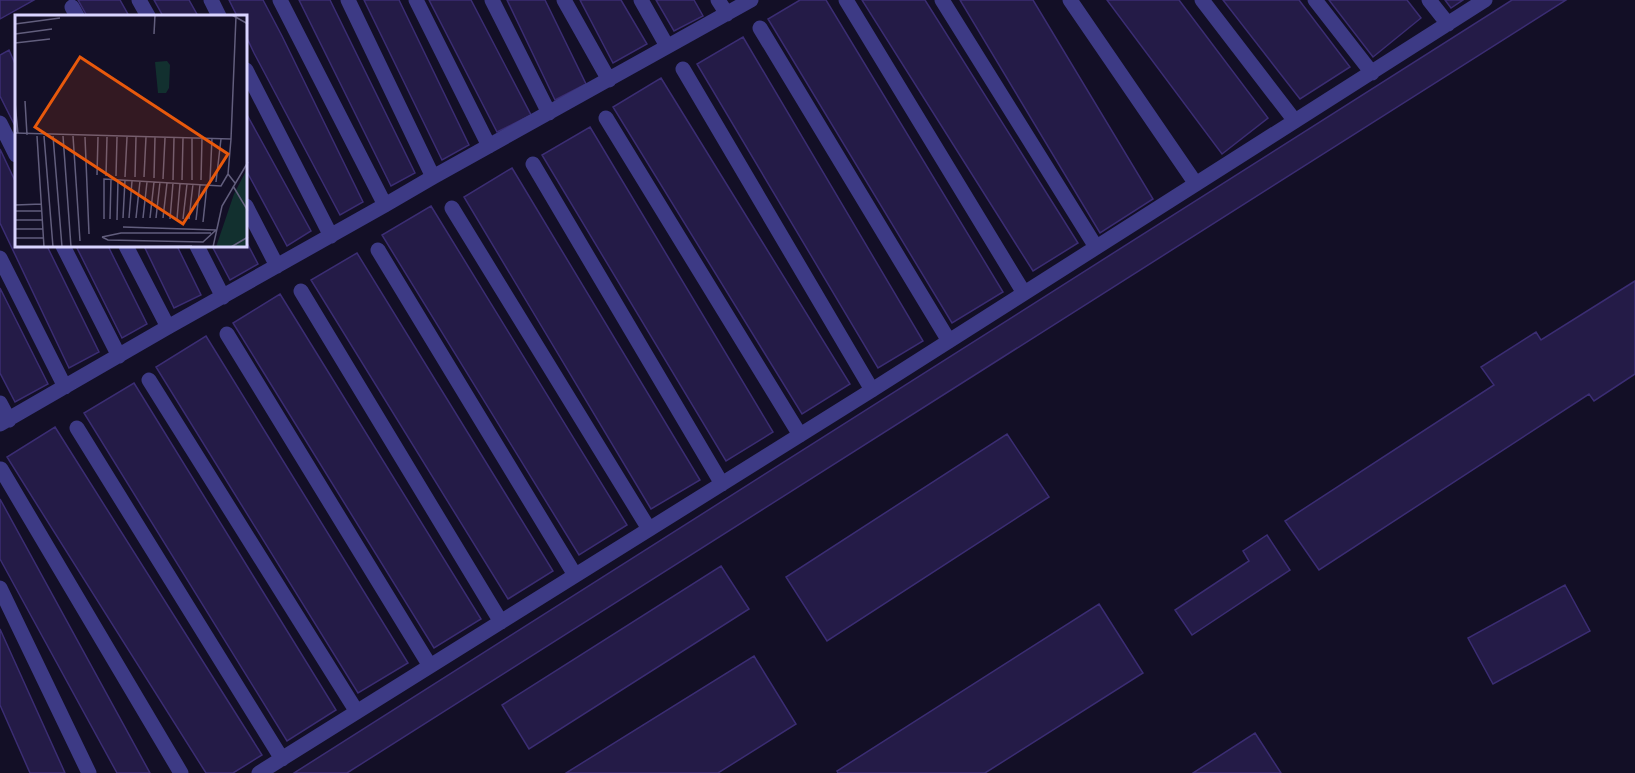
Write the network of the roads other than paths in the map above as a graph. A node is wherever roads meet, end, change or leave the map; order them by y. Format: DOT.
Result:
graph roads {
  1 [pos="139,0"];
  2 [pos="211,0"];
  3 [pos="280,0"];
  4 [pos="348,0"];
  5 [pos="416,0"];
  6 [pos="492,0"];
  7 [pos="564,0"];
  8 [pos="641,0"];
  9 [pos="718,0"];
  10 [pos="751,0"];
  11 [pos="846,0"];
  12 [pos="942,0"];
  13 [pos="1070,0"];
  14 [pos="1202,0"];
  15 [pos="1316,0"];
  16 [pos="1429,0"];
  17 [pos="1485,0"];
  18 [pos="727,14"];
  19 [pos="146,15"];
  20 [pos="218,15"];
  21 [pos="1448,24"];
  22 [pos="759,28"];
  23 [pos="667,46"];
  24 [pos="683,69"];
  25 [pos="1372,72"];
  26 [pos="248,74"];
  27 [pos="609,80"];
  28 [pos="549,113"];
  29 [pos="606,118"];
  30 [pos="1295,121"];
  31 [pos="0,123"];
  32 [pos="489,146"];
  33 [pos="15,153"];
  34 [pos="533,164"];
  35 [pos="433,177"];
  36 [pos="1196,183"];
  37 [pos="386,205"];
  38 [pos="452,208"];
  39 [pos="248,210"];
  40 [pos="331,236"];
  41 [pos="1096,247"];
  42 [pos="64,248"];
  43 [pos="127,248"];
  44 [pos="198,248"];
  45 [pos="378,250"];
  46 [pos="0,258"];
  47 [pos="277,266"];
  48 [pos="301,291"];
  49 [pos="1024,293"];
  50 [pos="223,297"];
  51 [pos="168,327"];
  52 [pos="227,334"];
  53 [pos="949,341"];
  54 [pos="119,356"];
  55 [pos="149,380"];
  56 [pos="65,387"];
  57 [pos="872,390"];
  58 [pos="0,403"];
  59 [pos="4,422"];
  60 [pos="77,428"];
  61 [pos="800,435"];
  62 [pos="1,469"];
  63 [pos="722,484"];
  64 [pos="649,529"];
  65 [pos="576,575"];
  66 [pos="0,588"];
  67 [pos="501,622"];
  68 [pos="430,666"];
  69 [pos="357,712"];
  70 [pos="282,759"];
  71 [pos="89,773"];
  72 [pos="181,773"];
  73 [pos="259,773"];
  1 -- 19 [label="lane"];
  2 -- 20 [label="lane"];
  3 -- 37 [label="lane"];
  4 -- 35 [label="lane"];
  5 -- 32 [label="lane"];
  6 -- 28 [label="lane"];
  7 -- 27 [label="lane"];
  8 -- 23 [label="lane"];
  9 -- 18 [label="lane"];
  10 -- 18 [label="lane"];
  11 -- 49 [label="lane"];
  12 -- 41 [label="lane"];
  13 -- 36 [label="lane"];
  14 -- 30 [label="lane"];
  15 -- 25 [label="lane"];
  16 -- 21 [label="lane"];
  17 -- 21 [label="lane"];
  18 -- 23 [label="lane"];
  21 -- 25 [label="lane"];
  22 -- 53 [label="lane"];
  23 -- 27 [label="lane"];
  24 -- 57 [label="lane"];
  25 -- 30 [label="lane"];
  26 -- 40 [label="lane"];
  27 -- 28 [label="lane"];
  28 -- 32 [label="lane"];
  29 -- 61 [label="lane"];
  30 -- 36 [label="lane"];
  31 -- 33 [label="lane"];
  32 -- 35 [label="lane"];
  34 -- 63 [label="lane"];
  35 -- 37 [label="lane"];
  36 -- 41 [label="lane"];
  37 -- 40 [label="lane"];
  38 -- 64 [label="lane"];
  39 -- 47 [label="lane"];
  40 -- 47 [label="lane"];
  41 -- 49 [label="lane"];
  42 -- 54 [label="lane"];
  43 -- 51 [label="lane"];
  44 -- 50 [label="lane"];
  45 -- 65 [label="lane"];
  46 -- 56 [label="lane"];
  47 -- 50 [label="lane"];
  48 -- 67 [label="lane"];
  49 -- 53 [label="lane"];
  50 -- 51 [label="lane"];
  51 -- 54 [label="lane"];
  52 -- 68 [label="lane"];
  53 -- 57 [label="lane"];
  54 -- 56 [label="lane"];
  55 -- 69 [label="lane"];
  56 -- 59 [label="lane"];
  57 -- 61 [label="lane"];
  58 -- 59 [label="lane"];
  60 -- 70 [label="lane"];
  61 -- 63 [label="lane"];
  62 -- 72 [label="lane"];
  63 -- 64 [label="lane"];
  64 -- 65 [label="lane"];
  65 -- 67 [label="lane"];
  66 -- 71 [label="lane"];
  67 -- 68 [label="lane"];
  68 -- 69 [label="lane"];
  69 -- 70 [label="lane"];
  70 -- 73 [label="lane"];
}
